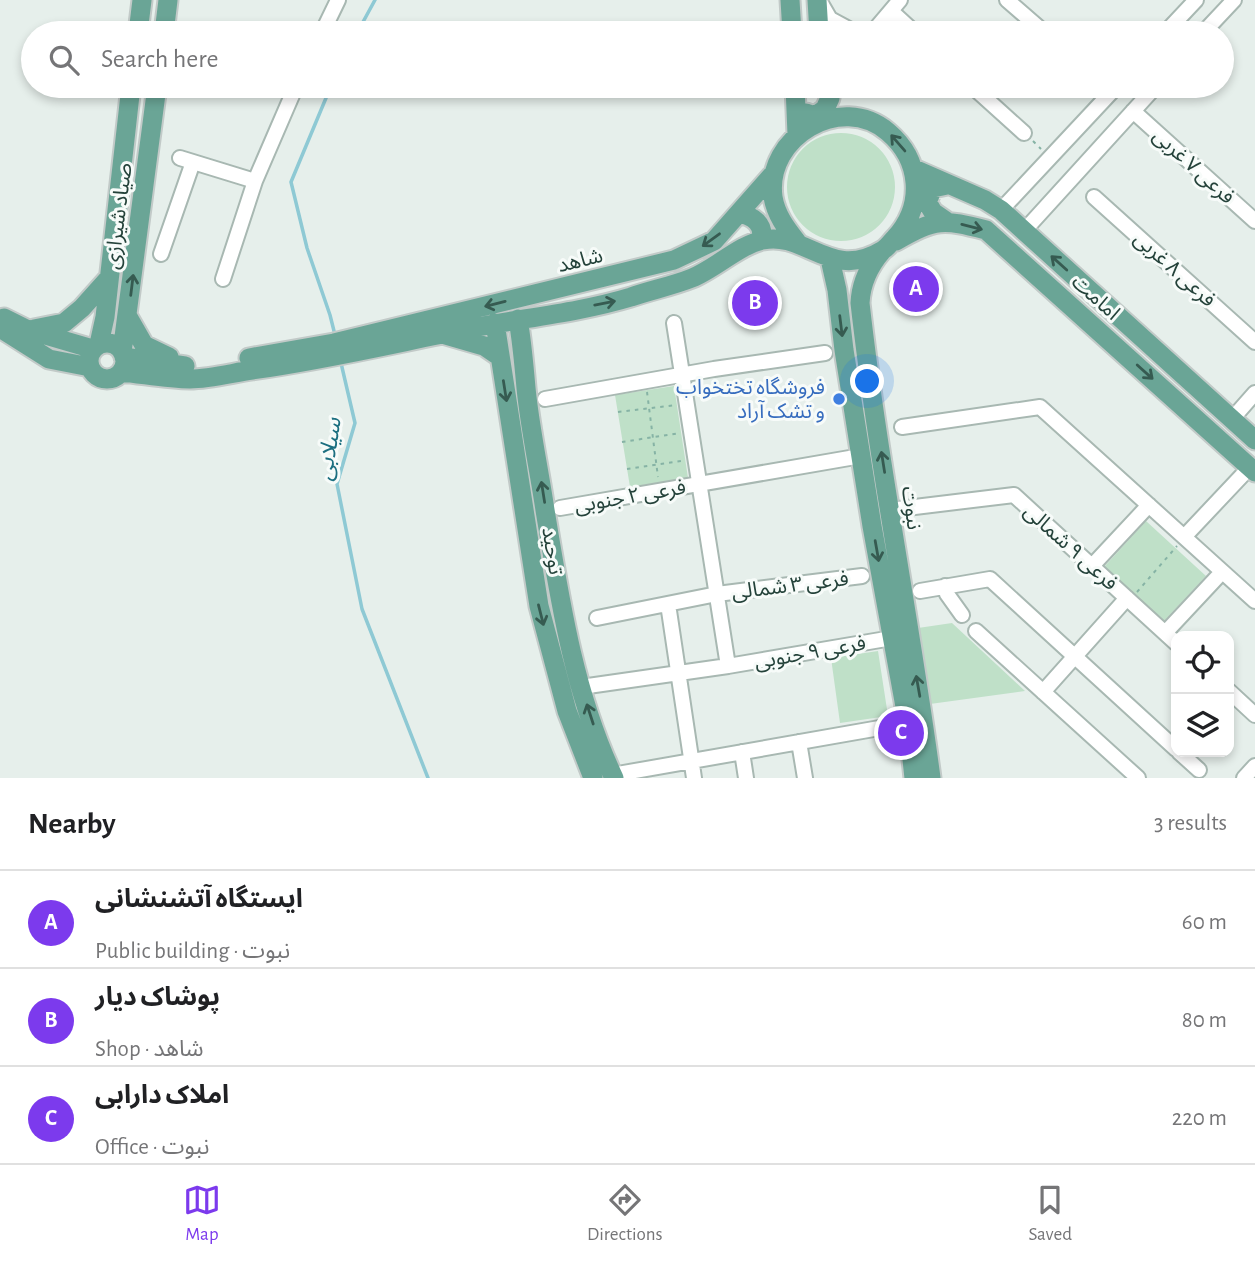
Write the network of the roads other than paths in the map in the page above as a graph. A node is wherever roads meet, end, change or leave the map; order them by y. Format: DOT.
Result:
graph roads {
  1 [pos="142,0"];
  2 [pos="168,0"];
  3 [pos="338,0"];
  4 [pos="790,0"];
  5 [pos="818,0"];
  6 [pos="1196,0"];
  7 [pos="1234,0"];
  8 [pos="1013,5"];
  9 [pos="896,6"];
  10 [pos="139,21"];
  11 [pos="165,21"];
  12 [pos="327,21"];
  13 [pos="791,21"];
  14 [pos="819,21"];
  15 [pos="834,21"];
  16 [pos="883,21"];
  17 [pos="907,21"];
  18 [pos="1031,21"];
  19 [pos="1176,21"];
  20 [pos="1214,21"];
  21 [pos="130,98"];
  22 [pos="155,98"];
  23 [pos="289,98"];
  24 [pos="795,98"];
  25 [pos="797,98"];
  26 [pos="827,98"];
  27 [pos="830,98"];
  28 [pos="985,98"];
  29 [pos="1101,98"];
  30 [pos="1145,98"];
  31 [pos="1133,111"];
  32 [pos="838,117"];
  33 [pos="1024,133"];
  34 [pos="797,134"];
  35 [pos="914,169"];
  36 [pos="775,173"];
  37 [pos="255,181"];
  38 [pos="947,185"];
  39 [pos="1094,197"];
  40 [pos="1001,210"];
  41 [pos="739,213"];
  42 [pos="946,221"];
  43 [pos="1255,221"];
  44 [pos="1024,231"];
  45 [pos="761,240"];
  46 [pos="797,242"];
  47 [pos="885,248"];
  48 [pos="161,254"];
  49 [pos="830,259"];
  50 [pos="108,279"];
  51 [pos="223,279"];
  52 [pos="837,290"];
  53 [pos="860,290"];
  54 [pos="556,312"];
  55 [pos="0,316"];
  56 [pos="128,317"];
  57 [pos="518,319"];
  58 [pos="495,323"];
  59 [pos="674,323"];
  60 [pos="0,328"];
  61 [pos="29,330"];
  62 [pos="442,334"];
  63 [pos="368,342"];
  64 [pos="1255,342"];
  65 [pos="524,351"];
  66 [pos="94,353"];
  67 [pos="825,354"];
  68 [pos="500,357"];
  69 [pos="290,358"];
  70 [pos="122,360"];
  71 [pos="188,367"];
  72 [pos="682,374"];
  73 [pos="1255,393"];
  74 [pos="545,400"];
  75 [pos="1232,419"];
  76 [pos="902,427"];
  77 [pos="1255,440"];
  78 [pos="861,456"];
  79 [pos="1253,470"];
  80 [pos="699,484"];
  81 [pos="1149,505"];
  82 [pos="561,508"];
  83 [pos="890,510"];
  84 [pos="1184,537"];
  85 [pos="1092,566"];
  86 [pos="1222,572"];
  87 [pos="862,576"];
  88 [pos="944,586"];
  89 [pos="920,591"];
  90 [pos="717,594"];
  91 [pos="1127,598"];
  92 [pos="1255,601"];
  93 [pos="668,604"];
  94 [pos="962,615"];
  95 [pos="597,618"];
  96 [pos="976,631"];
  97 [pos="1176,631"];
  98 [pos="892,638"];
  99 [pos="1171,638"];
  100 [pos="1074,656"];
  101 [pos="728,666"];
  102 [pos="678,673"];
  103 [pos="581,687"];
  104 [pos="1042,692"];
  105 [pos="1232,694"];
  106 [pos="1255,715"];
  107 [pos="908,723"];
  108 [pos="799,742"];
  109 [pos="1171,744"];
  110 [pos="742,752"];
  111 [pos="1185,757"];
  112 [pos="691,761"];
  113 [pos="1255,766"];
  114 [pos="1199,770"];
  115 [pos="606,777"];
  116 [pos="805,777"];
  117 [pos="694,778"];
  118 [pos="746,778"];
  119 [pos="914,778"];
  120 [pos="931,778"];
  121 [pos="1138,778"];
  122 [pos="1244,778"];
  1 -- 10 [label="main road"];
  2 -- 11 [label="main road"];
  3 -- 12 [label="street"];
  4 -- 13 [label="main road"];
  5 -- 14 [label="main road"];
  5 -- 15 [label="street"];
  6 -- 19 [label="street"];
  7 -- 20 [label="street"];
  8 -- 18 [label="street"];
  9 -- 16 [label="street"];
  9 -- 17 [label="street"];
  21 -- 50 [label="main road, صیاد شیرازی"];
  56 -- 22 [label="main road, صیاد شیرازی, one-way"];
  23 -- 37 [label="street"];
  24 -- 34 [label="main road"];
  25 -- 26 [label="main road"];
  27 -- 32 [label="main road"];
  28 -- 33 [label="street"];
  29 -- 40 [label="street"];
  30 -- 31 [label="street"];
  31 -- 43 [label="street, فرعی ۷ غربی"];
  31 -- 44 [label="street"];
  32 -- 34 [label="main road"];
  35 -- 32 [label="main road, one-way"];
  34 -- 36 [label="main road"];
  35 -- 38 [label="main road, امامت"];
  35 -- 47 [label="main road"];
  36 -- 41 [label="main road, شاهد"];
  36 -- 46 [label="main road"];
  37 -- 48 [label="street"];
  37 -- 51 [label="street"];
  38 -- 40 [label="main road, امامت"];
  38 -- 42 [label="main road"];
  39 -- 64 [label="street, فرعی ۸ غربی"];
  40 -- 44 [label="main road, امامت"];
  41 -- 45 [label="main road"];
  41 -- 63 [label="main road, شاهد, one-way"];
  42 -- 47 [label="main road"];
  42 -- 79 [label="main road, امامت, one-way"];
  75 -- 44 [label="main road, امامت, one-way"];
  45 -- 46 [label="main road"];
  54 -- 45 [label="main road, one-way"];
  46 -- 49 [label="main road"];
  47 -- 49 [label="main road"];
  47 -- 53 [label="main road"];
  49 -- 52 [label="main road, نبوت"];
  50 -- 61 [label="main road"];
  50 -- 66 [label="main road, صیاد شیرازی"];
  52 -- 53 [label="main road"];
  52 -- 78 [label="main road, نبوت, one-way"];
  83 -- 53 [label="main road, نبوت, one-way"];
  54 -- 57 [label="main road"];
  54 -- 65 [label="main road"];
  55 -- 61 [label="main road"];
  56 -- 70 [label="main road, صیاد شیرازی"];
  56 -- 71 [label="main road"];
  57 -- 58 [label="main road"];
  57 -- 65 [label="main road, توحید"];
  58 -- 62 [label="main road"];
  58 -- 68 [label="main road, توحید"];
  59 -- 72 [label="street"];
  60 -- 66 [label="main road"];
  61 -- 66 [label="main road"];
  62 -- 63 [label="main road"];
  62 -- 68 [label="main road"];
  63 -- 69 [label="main road"];
  103 -- 65 [label="main road, توحید, one-way"];
  66 -- 70 [label="main road"];
  66 -- 70 [label="main road"];
  67 -- 72 [label="street"];
  68 -- 115 [label="main road, توحید, one-way"];
  69 -- 70 [label="main road"];
  69 -- 71 [label="main road"];
  70 -- 71 [label="main road"];
  72 -- 74 [label="street"];
  72 -- 80 [label="street"];
  73 -- 75 [label="street"];
  75 -- 77 [label="main road, امامت"];
  76 -- 81 [label="street"];
  78 -- 80 [label="street, فرعی ۲ جنوبی"];
  78 -- 98 [label="main road, نبوت, one-way"];
  79 -- 84 [label="street"];
  80 -- 82 [label="street, فرعی ۲ جنوبی"];
  80 -- 90 [label="street"];
  81 -- 84 [label="street"];
  81 -- 85 [label="street"];
  83 -- 85 [label="street, فرعی ۹ شمالی"];
  120 -- 83 [label="main road, نبوت, one-way"];
  84 -- 86 [label="street"];
  85 -- 91 [label="street, فرعی ۹ شمالی"];
  86 -- 92 [label="street"];
  86 -- 97 [label="street"];
  87 -- 90 [label="street, فرعی ۳ شمالی"];
  88 -- 89 [label="street"];
  88 -- 94 [label="street"];
  88 -- 100 [label="street"];
  90 -- 93 [label="street, فرعی ۳ شمالی"];
  90 -- 101 [label="street"];
  91 -- 99 [label="street"];
  91 -- 100 [label="street"];
  93 -- 95 [label="street, فرعی ۳ شمالی"];
  93 -- 102 [label="street"];
  96 -- 104 [label="street"];
  98 -- 101 [label="street, فرعی ۹ جنوبی"];
  98 -- 107 [label="main road, نبوت"];
  100 -- 104 [label="street"];
  100 -- 109 [label="street"];
  101 -- 102 [label="street, فرعی ۹ جنوبی"];
  102 -- 103 [label="street, فرعی ۹ جنوبی"];
  102 -- 112 [label="street"];
  115 -- 103 [label="main road, توحید, one-way"];
  104 -- 121 [label="street"];
  105 -- 106 [label="street"];
  107 -- 108 [label="street"];
  107 -- 119 [label="main road, نبوت"];
  108 -- 110 [label="street"];
  108 -- 116 [label="street"];
  110 -- 112 [label="street"];
  110 -- 118 [label="street"];
  111 -- 114 [label="street"];
  112 -- 115 [label="street"];
  112 -- 117 [label="street"];
  113 -- 122 [label="street"];
}
